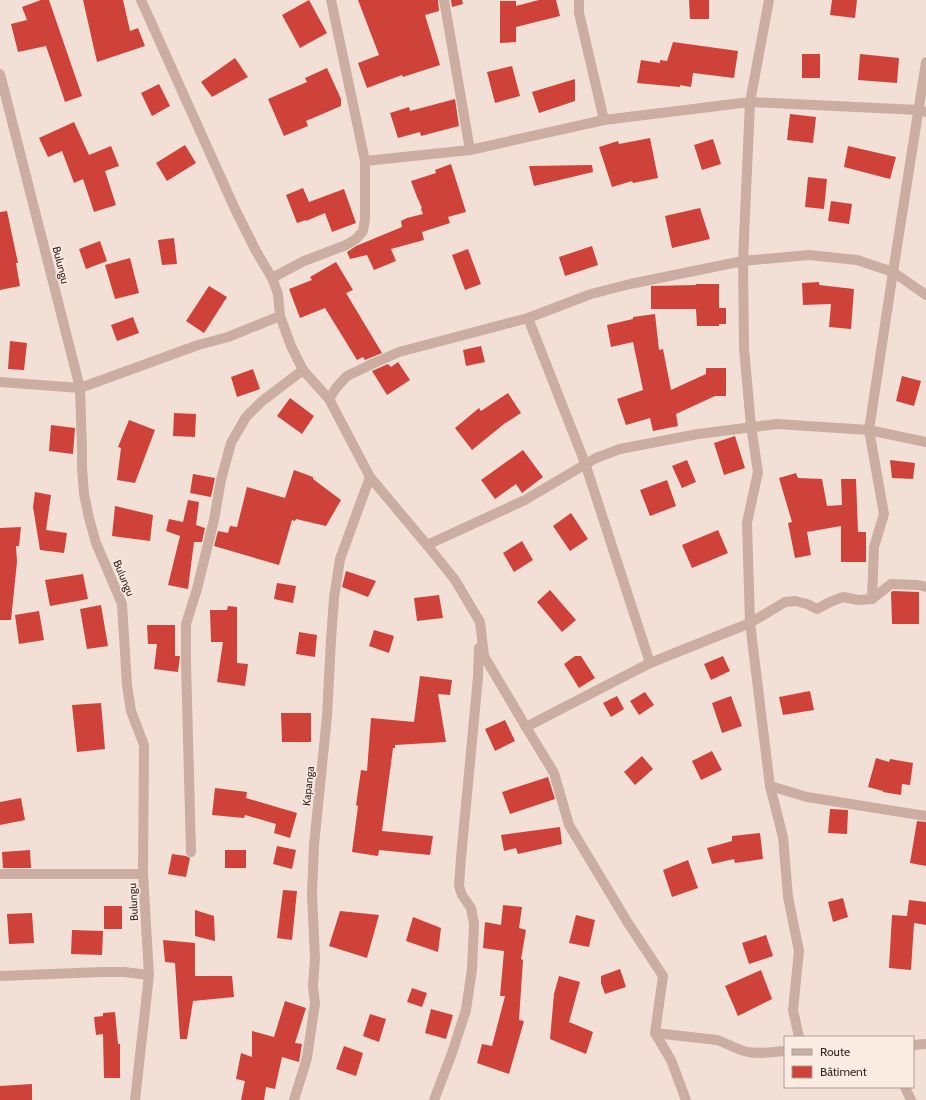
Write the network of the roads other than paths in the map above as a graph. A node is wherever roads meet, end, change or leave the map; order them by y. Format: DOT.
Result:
graph roads {
  1 [pos="141,0"];
  2 [pos="331,0"];
  3 [pos="444,0"];
  4 [pos="579,0"];
  5 [pos="769,0"];
  6 [pos="926,62"];
  7 [pos="0,74"];
  8 [pos="750,102"];
  9 [pos="922,111"];
  10 [pos="604,120"];
  11 [pos="470,150"];
  12 [pos="365,162"];
  13 [pos="743,261"];
  14 [pos="892,272"];
  15 [pos="272,278"];
  16 [pos="926,295"];
  17 [pos="280,316"];
  18 [pos="528,318"];
  19 [pos="303,370"];
  20 [pos="0,382"];
  21 [pos="80,388"];
  22 [pos="329,399"];
  23 [pos="751,426"];
  24 [pos="869,430"];
  25 [pos="926,442"];
  26 [pos="585,463"];
  27 [pos="370,477"];
  28 [pos="427,545"];
  29 [pos="926,587"];
  30 [pos="872,599"];
  31 [pos="480,622"];
  32 [pos="750,623"];
  33 [pos="650,663"];
  34 [pos="526,727"];
  35 [pos="770,786"];
  36 [pos="926,816"];
  37 [pos="191,852"];
  38 [pos="0,874"];
  39 [pos="143,874"];
  40 [pos="149,975"];
  41 [pos="0,976"];
  42 [pos="655,1033"];
  43 [pos="799,1036"];
  44 [pos="926,1044"];
  45 [pos="914,1045"];
  46 [pos="784,1051"];
  47 [pos="905,1088"];
  48 [pos="135,1100"];
  49 [pos="294,1100"];
  50 [pos="434,1100"];
  51 [pos="686,1100"];
  52 [pos="911,1100"];
  1 -- 15 [label="street"];
  2 -- 12 [label="street"];
  3 -- 11 [label="street"];
  4 -- 10 [label="street"];
  5 -- 8 [label="street"];
  6 -- 9 [label="street"];
  7 -- 21 [label="street, Bulungu"];
  8 -- 9 [label="street"];
  8 -- 10 [label="street"];
  8 -- 13 [label="street"];
  9 -- 14 [label="street"];
  10 -- 11 [label="street"];
  11 -- 12 [label="street"];
  12 -- 15 [label="street"];
  13 -- 14 [label="street"];
  13 -- 18 [label="street"];
  13 -- 23 [label="street"];
  14 -- 16 [label="street"];
  14 -- 24 [label="street"];
  15 -- 17 [label="street"];
  17 -- 19 [label="street"];
  17 -- 21 [label="street"];
  18 -- 22 [label="street"];
  18 -- 26 [label="street"];
  19 -- 22 [label="street"];
  19 -- 37 [label="street"];
  20 -- 21 [label="street"];
  21 -- 39 [label="street, Bulungu"];
  22 -- 27 [label="street"];
  23 -- 24 [label="street"];
  23 -- 26 [label="street"];
  23 -- 32 [label="street"];
  24 -- 25 [label="street"];
  24 -- 30 [label="street"];
  26 -- 28 [label="street"];
  26 -- 33 [label="street"];
  27 -- 28 [label="street"];
  27 -- 49 [label="street, Kapanga"];
  28 -- 31 [label="street"];
  29 -- 30 [label="street"];
  30 -- 32 [label="street"];
  31 -- 34 [label="street"];
  31 -- 50 [label="street"];
  32 -- 33 [label="street"];
  32 -- 35 [label="street"];
  33 -- 34 [label="street"];
  34 -- 42 [label="street"];
  35 -- 36 [label="street"];
  35 -- 43 [label="street"];
  38 -- 39 [label="street"];
  39 -- 40 [label="street, Bulungu"];
  40 -- 41 [label="street"];
  40 -- 48 [label="street, Bulungu"];
  42 -- 46 [label="street"];
  42 -- 51 [label="street"];
  44 -- 45 [label="street"];
  47 -- 52 [label="street"];
}
